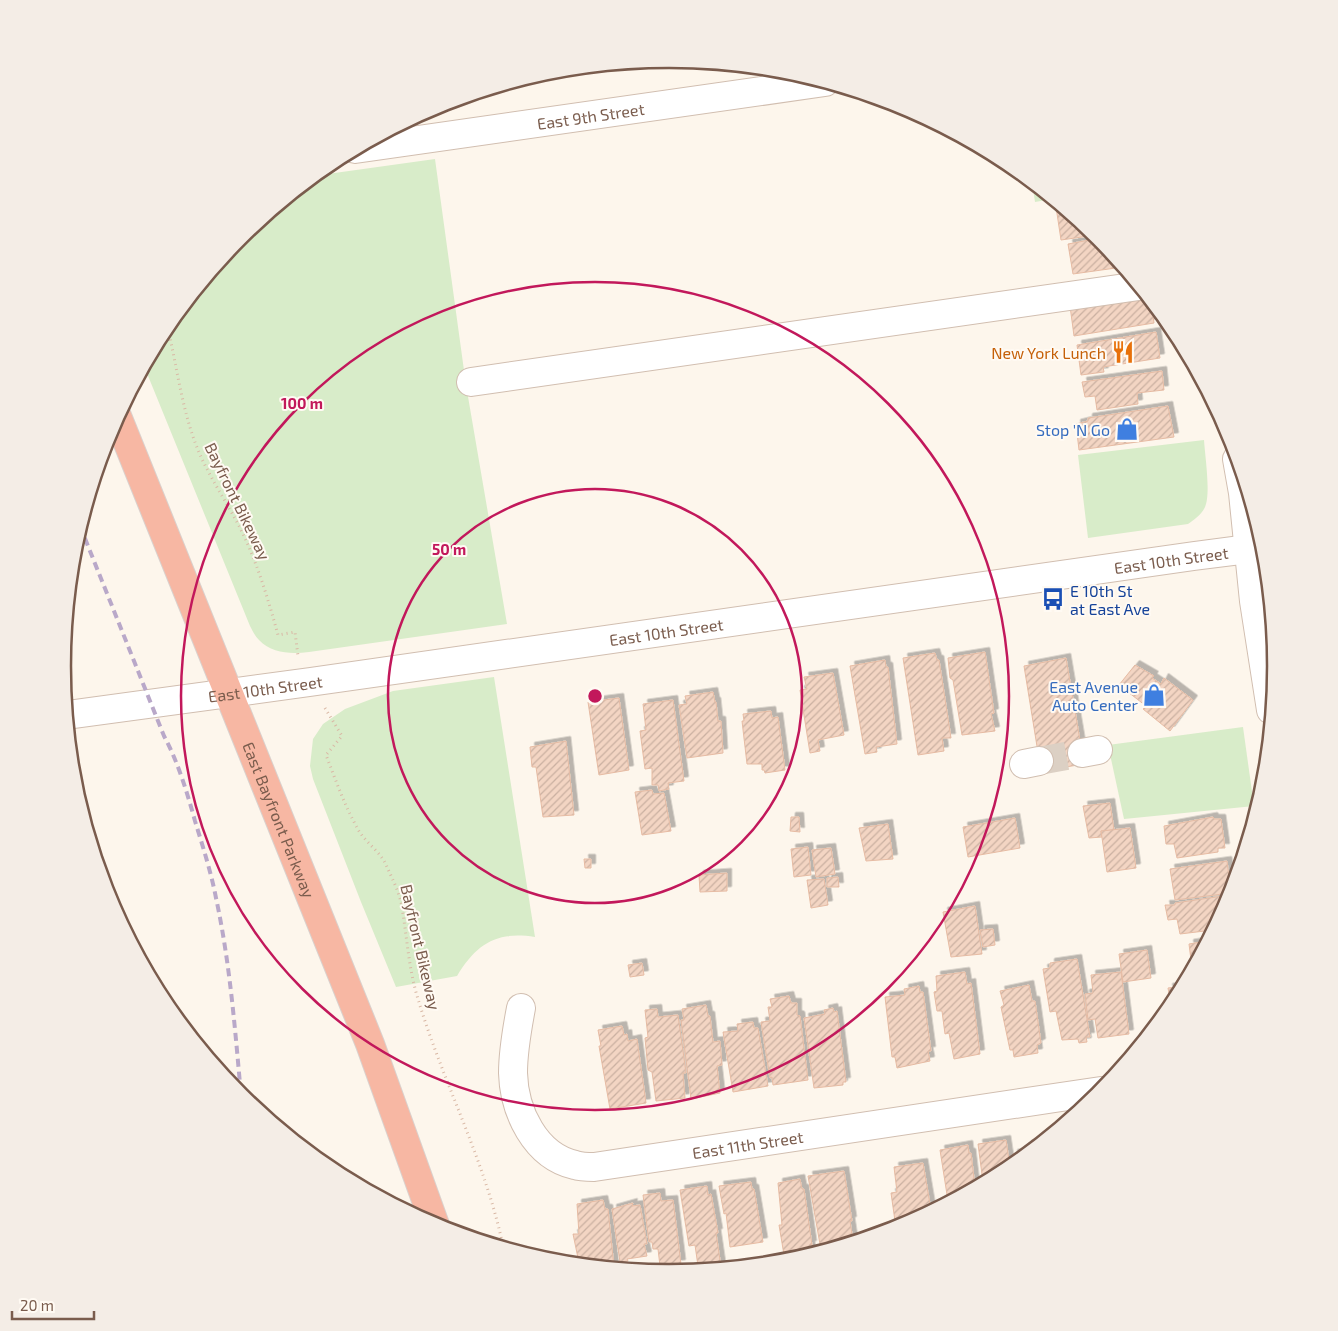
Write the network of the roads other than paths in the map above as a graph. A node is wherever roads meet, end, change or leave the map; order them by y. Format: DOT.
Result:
graph roads {
  1 [pos="809,84"];
  2 [pos="373,146"];
  3 [pos="1132,287"];
  4 [pos="471,382"];
  5 [pos="122,426"];
  6 [pos="1256,548"];
  7 [pos="1267,682"];
  8 [pos="228,692"];
  9 [pos="73,713"];
  10 [pos="521,1008"];
  11 [pos="1086,1093"];
  12 [pos="431,1214"];
  1 -- 2 [label="street, East 9th Street"];
  3 -- 4 [label="street"];
  5 -- 8 [label="highway, East Bayfront Parkway"];
  6 -- 7 [label="street"];
  6 -- 8 [label="street, East 10th Street"];
  8 -- 9 [label="street, East 10th Street"];
  8 -- 12 [label="highway, East Bayfront Parkway"];
  10 -- 11 [label="street, East 11th Street"];
}
